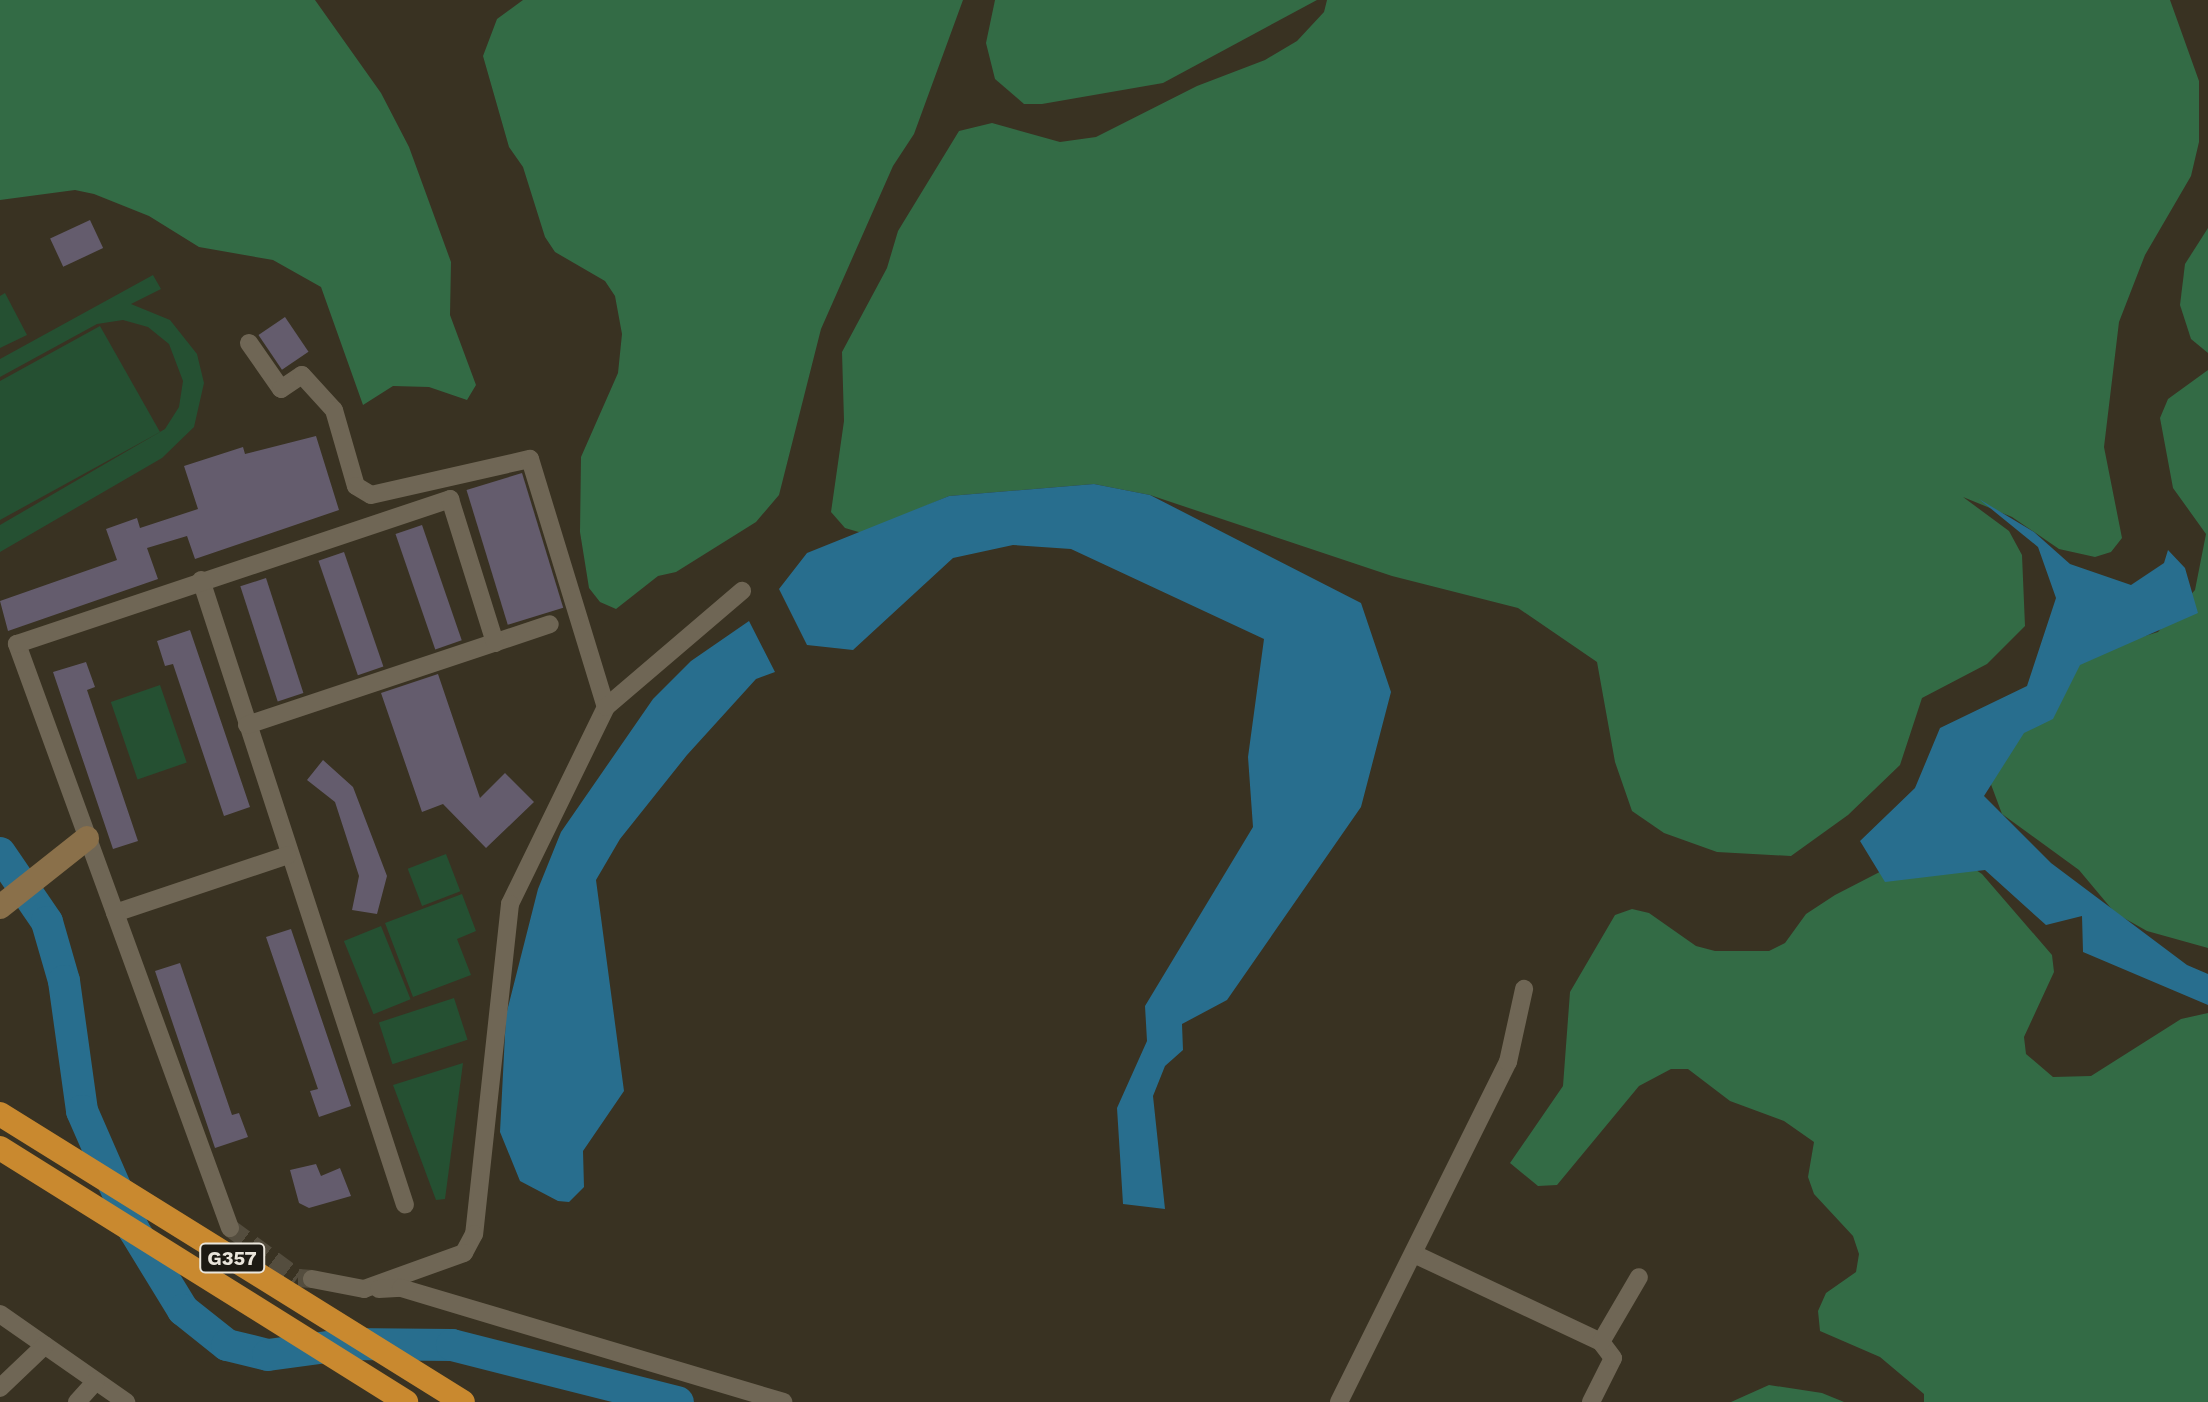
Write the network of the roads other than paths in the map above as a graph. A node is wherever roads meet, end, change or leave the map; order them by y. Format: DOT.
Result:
graph roads {
  1 [pos="249,343"];
  2 [pos="201,580"];
  3 [pos="742,591"];
  4 [pos="550,624"];
  5 [pos="495,643"];
  6 [pos="606,707"];
  7 [pos="247,725"];
  8 [pos="81,841"];
  9 [pos="288,855"];
  10 [pos="0,907"];
  11 [pos="115,913"];
  12 [pos="1524,989"];
  13 [pos="0,1114"];
  14 [pos="0,1148"];
  15 [pos="405,1205"];
  16 [pos="230,1228"];
  17 [pos="1414,1254"];
  18 [pos="1639,1277"];
  19 [pos="312,1279"];
  20 [pos="364,1289"];
  21 [pos="0,1314"];
  22 [pos="1601,1342"];
  23 [pos="45,1345"];
  24 [pos="96,1381"];
  25 [pos="0,1388"];
  26 [pos="115,1399"];
  27 [pos="77,1402"];
  28 [pos="406,1402"];
  29 [pos="463,1402"];
  30 [pos="783,1402"];
  31 [pos="1339,1402"];
  32 [pos="1591,1402"];
  1 -- 6 [label="street"];
  2 -- 5 [label="street"];
  2 -- 7 [label="street"];
  2 -- 8 [label="street"];
  3 -- 6 [label="street"];
  4 -- 5 [label="street"];
  5 -- 7 [label="street"];
  6 -- 20 [label="street"];
  7 -- 9 [label="street"];
  8 -- 10 [label="street"];
  8 -- 11 [label="street"];
  9 -- 11 [label="street"];
  9 -- 15 [label="street"];
  11 -- 16 [label="street"];
  12 -- 17 [label="street"];
  13 -- 29 [label="highway, G357"];
  14 -- 28 [label="highway, G357"];
  17 -- 22 [label="street"];
  17 -- 31 [label="street"];
  18 -- 22 [label="street"];
  19 -- 20 [label="street"];
  20 -- 30 [label="street"];
  21 -- 23 [label="street"];
  22 -- 32 [label="street"];
  23 -- 24 [label="street"];
  23 -- 25 [label="street"];
  24 -- 26 [label="street"];
  24 -- 27 [label="street"];
}
